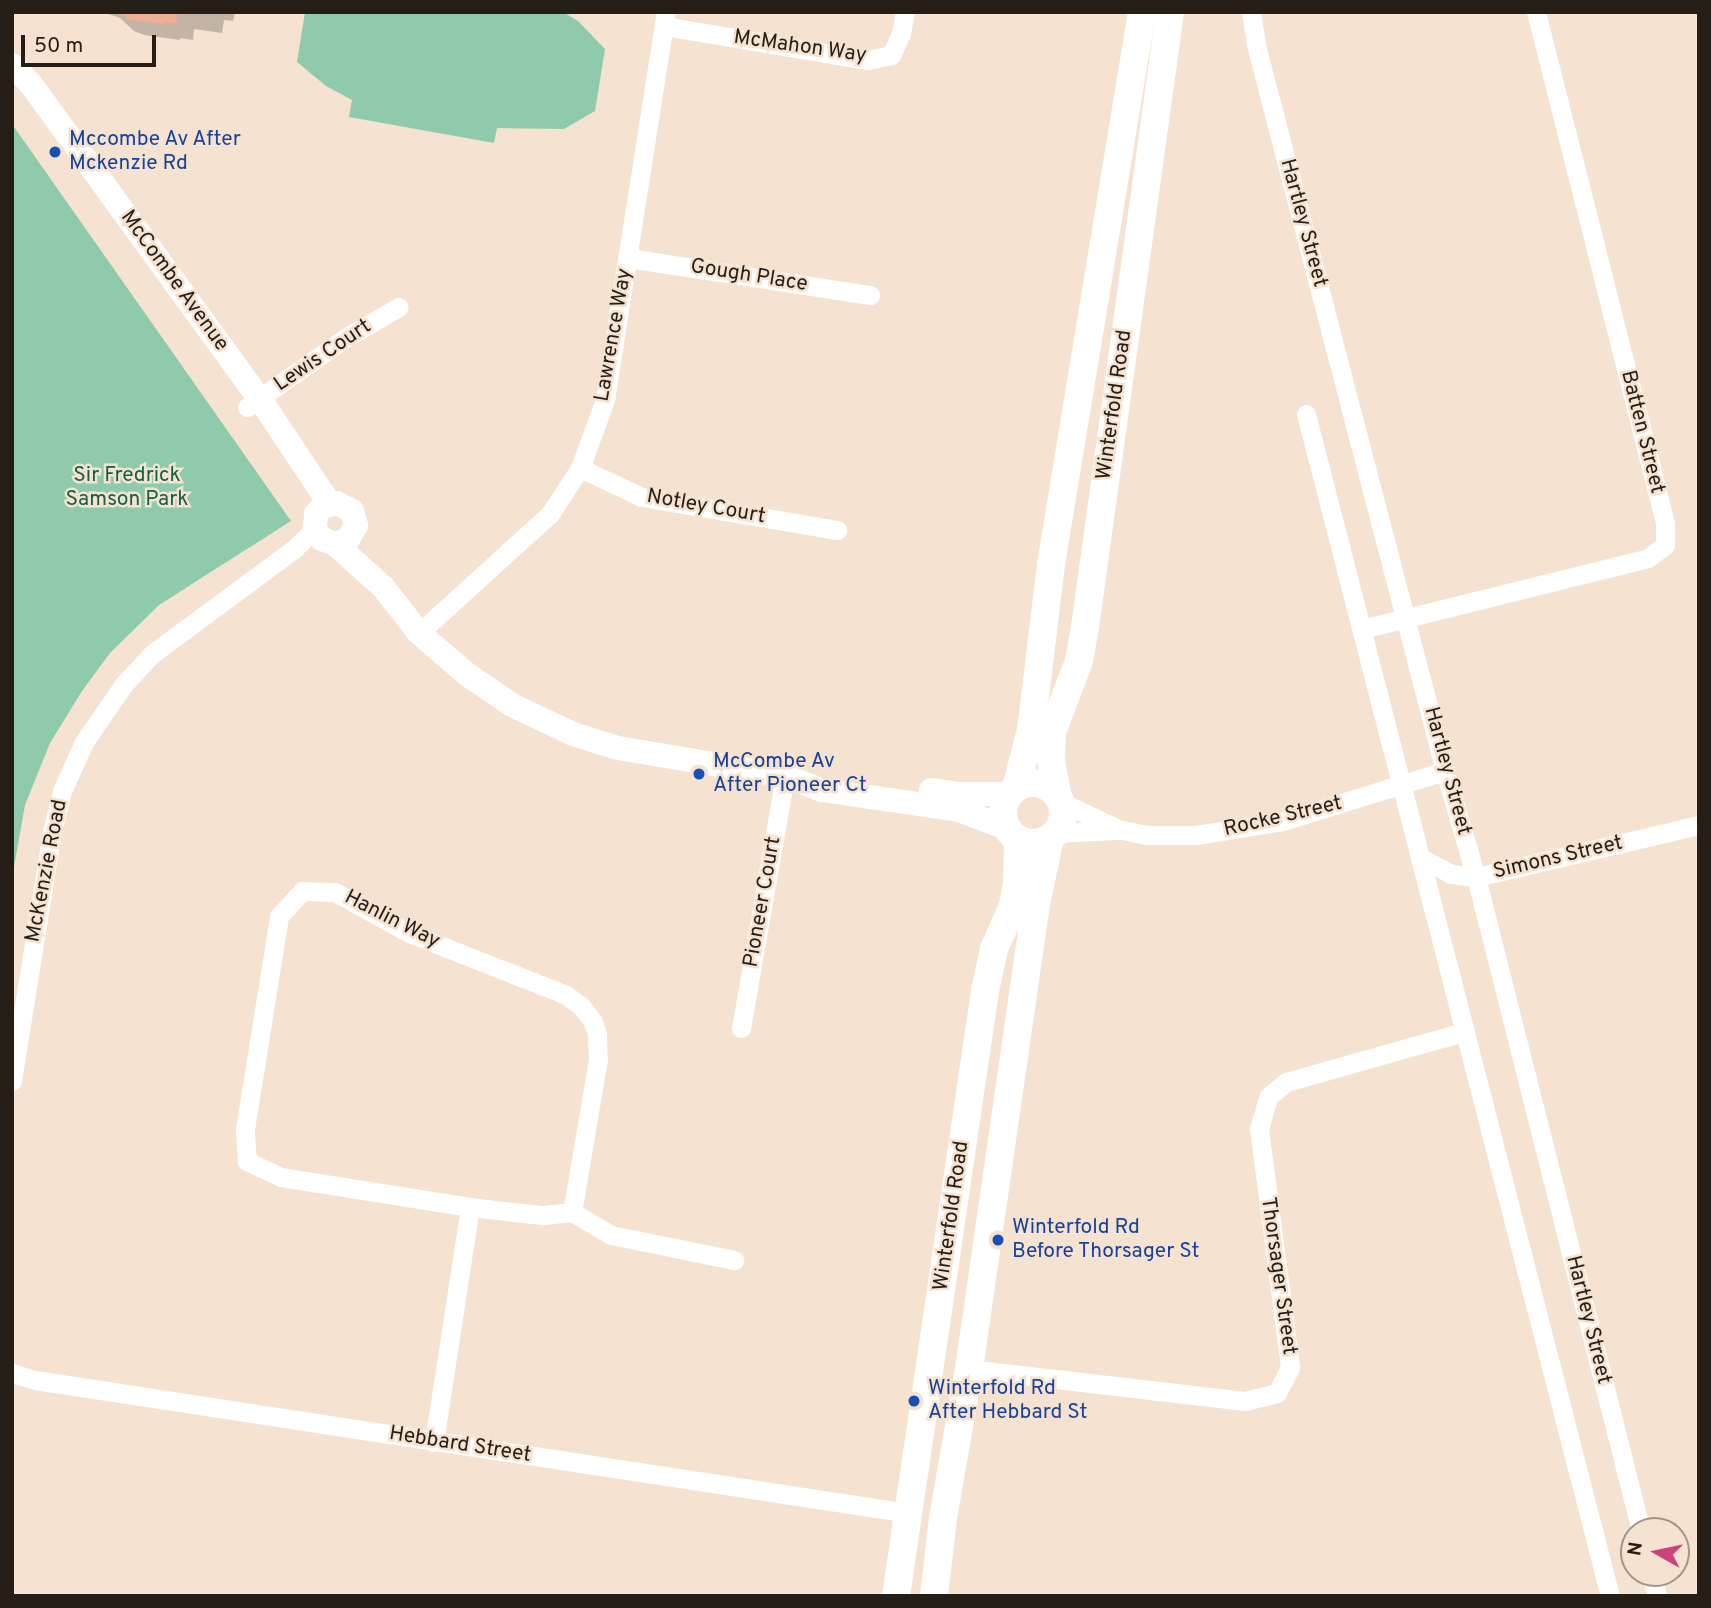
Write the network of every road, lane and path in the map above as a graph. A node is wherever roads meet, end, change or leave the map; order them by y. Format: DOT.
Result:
graph roads {
  1 [pos="905,12"];
  2 [pos="1142,12"];
  3 [pos="1171,12"];
  4 [pos="1251,12"];
  5 [pos="1536,12"];
  6 [pos="665,19"];
  7 [pos="12,65"];
  8 [pos="12,87"];
  9 [pos="628,257"];
  10 [pos="870,295"];
  11 [pos="399,307"];
  12 [pos="253,403"];
  13 [pos="1306,414"];
  14 [pos="580,468"];
  15 [pos="329,527"];
  16 [pos="837,530"];
  17 [pos="1407,618"];
  18 [pos="1362,629"];
  19 [pos="419,633"];
  20 [pos="1445,771"];
  21 [pos="785,776"];
  22 [pos="1403,785"];
  23 [pos="1013,791"];
  24 [pos="1059,798"];
  25 [pos="1699,825"];
  26 [pos="1118,829"];
  27 [pos="1012,834"];
  28 [pos="1052,836"];
  29 [pos="1421,858"];
  30 [pos="1476,877"];
  31 [pos="741,1028"];
  32 [pos="1464,1032"];
  33 [pos="12,1081"];
  34 [pos="470,1207"];
  35 [pos="572,1212"];
  36 [pos="734,1259"];
  37 [pos="969,1369"];
  38 [pos="12,1373"];
  39 [pos="434,1442"];
  40 [pos="908,1513"];
  41 [pos="1637,1517"];
  42 [pos="896,1596"];
  43 [pos="934,1596"];
  44 [pos="1610,1596"];
  1 -- 6 [label="street, McMahon Way"];
  2 -- 23 [label="main road, Winterfold Road"];
  3 -- 24 [label="main road, Winterfold Road"];
  4 -- 17 [label="street, Hartley Street"];
  5 -- 17 [label="street, Batten Street"];
  6 -- 9 [label="street, Lawrence Way"];
  7 -- 12 [label="street, McCombe Avenue"];
  8 -- 12 [label="street, McCombe Avenue"];
  9 -- 10 [label="street, Gough Place"];
  9 -- 14 [label="street, Lawrence Way"];
  11 -- 12 [label="street, Lewis Court"];
  12 -- 15 [label="street, McCombe Avenue"];
  13 -- 18 [label="street"];
  14 -- 16 [label="street, Notley Court"];
  14 -- 19 [label="street, Lawrence Way"];
  15 -- 19 [label="street, McCombe Avenue"];
  15 -- 33 [label="street, McKenzie Road"];
  17 -- 18 [label="street, Batten Street"];
  17 -- 20 [label="street, Hartley Street"];
  18 -- 22 [label="street"];
  19 -- 21 [label="street, McCombe Avenue"];
  20 -- 22 [label="street, Rocke Street"];
  20 -- 30 [label="street, Hartley Street"];
  21 -- 23 [label="street, McCombe Avenue"];
  21 -- 27 [label="street, McCombe Avenue"];
  21 -- 31 [label="street, Pioneer Court"];
  22 -- 26 [label="street, Rocke Street"];
  22 -- 29 [label="street"];
  23 -- 24 [label="main road"];
  23 -- 27 [label="main road"];
  24 -- 26 [label="street, Rocke Street"];
  24 -- 28 [label="main road"];
  25 -- 30 [label="street, Simons Street"];
  26 -- 28 [label="street, Rocke Street"];
  27 -- 28 [label="main road"];
  27 -- 40 [label="main road, Winterfold Road"];
  28 -- 37 [label="main road, Winterfold Road"];
  29 -- 30 [label="street, Simons Street"];
  29 -- 32 [label="street"];
  30 -- 41 [label="street, Hartley Street"];
  32 -- 37 [label="street, Thorsager Street"];
  32 -- 44 [label="street"];
  34 -- 35 [label="street, Hanlin Way"];
  34 -- 35 [label="street, Hanlin Way"];
  34 -- 39 [label="street"];
  35 -- 36 [label="street"];
  37 -- 43 [label="main road, Winterfold Road"];
  38 -- 39 [label="street, Hebbard Street"];
  39 -- 40 [label="street, Hebbard Street"];
  40 -- 42 [label="main road, Winterfold Road"];
}
